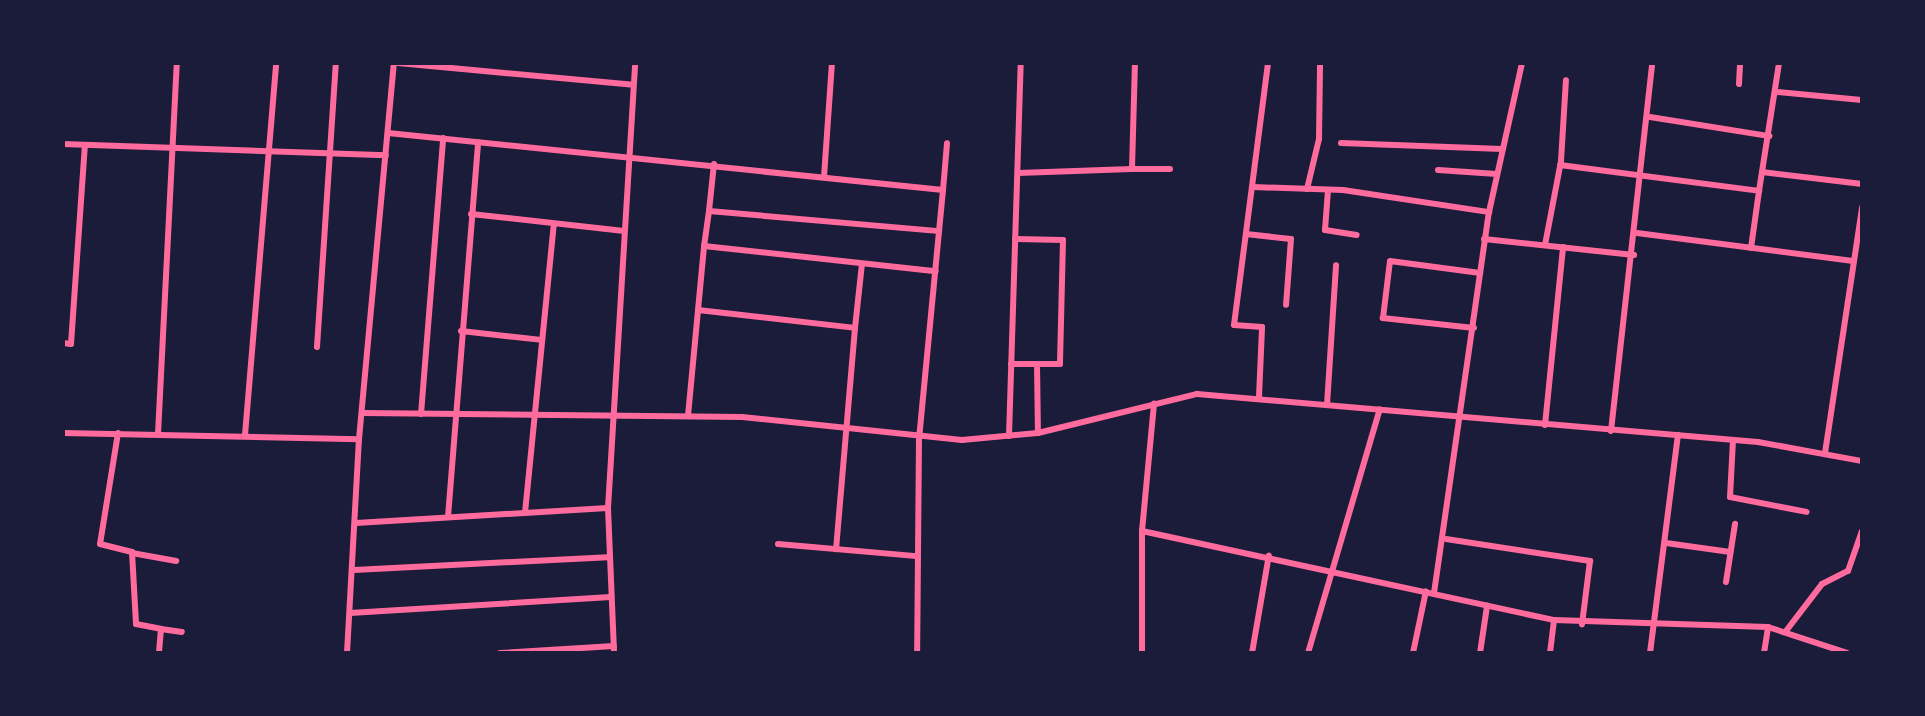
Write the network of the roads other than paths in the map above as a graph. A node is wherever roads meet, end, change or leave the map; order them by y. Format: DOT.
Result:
graph roads {
  1 [pos="177,63"];
  2 [pos="276,63"];
  3 [pos="336,63"];
  4 [pos="396,63"];
  5 [pos="635,63"];
  6 [pos="832,63"];
  7 [pos="1021,63"];
  8 [pos="1135,63"];
  9 [pos="1268,63"];
  10 [pos="1320,63"];
  11 [pos="1522,63"];
  12 [pos="1652,63"];
  13 [pos="1740,63"];
  14 [pos="1779,63"];
  15 [pos="1566,80"];
  16 [pos="1739,84"];
  17 [pos="633,85"];
  18 [pos="1777,92"];
  19 [pos="1862,100"];
  20 [pos="1650,117"];
  21 [pos="388,133"];
  22 [pos="1769,136"];
  23 [pos="443,138"];
  24 [pos="478,142"];
  25 [pos="947,143"];
  26 [pos="1341,143"];
  27 [pos="63,144"];
  28 [pos="171,145"];
  29 [pos="85,146"];
  30 [pos="1503,149"];
  31 [pos="270,150"];
  32 [pos="331,153"];
  33 [pos="386,155"];
  34 [pos="628,156"];
  35 [pos="714,164"];
  36 [pos="1560,165"];
  37 [pos="1132,169"];
  38 [pos="1170,169"];
  39 [pos="1438,170"];
  40 [pos="1762,172"];
  41 [pos="1018,173"];
  42 [pos="1497,174"];
  43 [pos="1644,175"];
  44 [pos="824,177"];
  45 [pos="1862,184"];
  46 [pos="1253,187"];
  47 [pos="1307,189"];
  48 [pos="943,190"];
  49 [pos="1328,190"];
  50 [pos="1759,191"];
  51 [pos="1862,207"];
  52 [pos="709,211"];
  53 [pos="1489,212"];
  54 [pos="471,214"];
  55 [pos="554,224"];
  56 [pos="624,231"];
  57 [pos="939,231"];
  58 [pos="1637,233"];
  59 [pos="1246,234"];
  60 [pos="1357,235"];
  61 [pos="1015,239"];
  62 [pos="1485,239"];
  63 [pos="704,246"];
  64 [pos="1545,246"];
  65 [pos="1563,247"];
  66 [pos="1751,248"];
  67 [pos="1634,255"];
  68 [pos="1853,261"];
  69 [pos="862,264"];
  70 [pos="1336,265"];
  71 [pos="936,271"];
  72 [pos="1480,273"];
  73 [pos="1286,305"];
  74 [pos="698,310"];
  75 [pos="855,328"];
  76 [pos="1474,328"];
  77 [pos="461,331"];
  78 [pos="542,340"];
  79 [pos="63,343"];
  80 [pos="317,347"];
  81 [pos="1011,364"];
  82 [pos="1037,364"];
  83 [pos="1259,397"];
  84 [pos="1154,404"];
  85 [pos="1327,405"];
  86 [pos="1380,409"];
  87 [pos="362,414"];
  88 [pos="421,414"];
  89 [pos="454,414"];
  90 [pos="537,414"];
  91 [pos="612,414"];
  92 [pos="688,416"];
  93 [pos="1463,417"];
  94 [pos="1545,425"];
  95 [pos="844,426"];
  96 [pos="1611,431"];
  97 [pos="63,433"];
  98 [pos="118,433"];
  99 [pos="1038,433"];
  100 [pos="158,434"];
  101 [pos="244,435"];
  102 [pos="1678,435"];
  103 [pos="1009,436"];
  104 [pos="359,439"];
  105 [pos="919,439"];
  106 [pos="1733,440"];
  107 [pos="1825,453"];
  108 [pos="1862,461"];
  109 [pos="608,508"];
  110 [pos="1807,512"];
  111 [pos="525,513"];
  112 [pos="448,517"];
  113 [pos="356,523"];
  114 [pos="1735,524"];
  115 [pos="1142,531"];
  116 [pos="1862,531"];
  117 [pos="1446,539"];
  118 [pos="1666,543"];
  119 [pos="778,544"];
  120 [pos="836,549"];
  121 [pos="1730,552"];
  122 [pos="132,554"];
  123 [pos="916,555"];
  124 [pos="1269,555"];
  125 [pos="608,557"];
  126 [pos="176,561"];
  127 [pos="354,570"];
  128 [pos="1330,570"];
  129 [pos="1727,582"];
  130 [pos="1426,591"];
  131 [pos="1434,593"];
  132 [pos="611,597"];
  133 [pos="1487,606"];
  134 [pos="350,613"];
  135 [pos="1554,620"];
  136 [pos="1582,624"];
  137 [pos="1652,627"];
  138 [pos="1769,627"];
  139 [pos="161,629"];
  140 [pos="1786,631"];
  141 [pos="182,632"];
  142 [pos="614,650"];
  143 [pos="159,653"];
  144 [pos="347,653"];
  145 [pos="499,653"];
  146 [pos="917,653"];
  147 [pos="1142,653"];
  148 [pos="1252,653"];
  149 [pos="1308,653"];
  150 [pos="1413,653"];
  151 [pos="1480,653"];
  152 [pos="1550,653"];
  153 [pos="1650,653"];
  154 [pos="1764,653"];
  155 [pos="1847,653"];
  1 -- 28 [label="street"];
  2 -- 31 [label="street"];
  3 -- 32 [label="street"];
  4 -- 17 [label="street"];
  4 -- 21 [label="street"];
  5 -- 17 [label="street"];
  6 -- 44 [label="street"];
  7 -- 41 [label="street"];
  8 -- 37 [label="street"];
  9 -- 46 [label="street"];
  10 -- 47 [label="street"];
  11 -- 30 [label="street"];
  12 -- 20 [label="street"];
  13 -- 16 [label="street"];
  14 -- 18 [label="street"];
  15 -- 36 [label="street"];
  17 -- 34 [label="street"];
  18 -- 19 [label="street"];
  18 -- 22 [label="street"];
  20 -- 22 [label="street"];
  20 -- 43 [label="street"];
  21 -- 23 [label="street"];
  21 -- 33 [label="street"];
  22 -- 40 [label="street"];
  23 -- 24 [label="street"];
  23 -- 88 [label="street"];
  24 -- 34 [label="street"];
  24 -- 54 [label="street"];
  25 -- 48 [label="street"];
  26 -- 30 [label="street"];
  27 -- 29 [label="street"];
  28 -- 29 [label="street"];
  28 -- 31 [label="street"];
  28 -- 100 [label="street"];
  29 -- 79 [label="street"];
  30 -- 42 [label="street"];
  31 -- 32 [label="street"];
  31 -- 101 [label="street"];
  32 -- 33 [label="street"];
  32 -- 80 [label="street"];
  33 -- 87 [label="street"];
  34 -- 35 [label="street"];
  34 -- 56 [label="street"];
  35 -- 44 [label="street"];
  35 -- 52 [label="street"];
  36 -- 43 [label="street"];
  36 -- 64 [label="street"];
  37 -- 38 [label="street"];
  37 -- 41 [label="street"];
  39 -- 42 [label="street"];
  40 -- 45 [label="street"];
  40 -- 50 [label="street"];
  41 -- 61 [label="street"];
  42 -- 53 [label="street"];
  43 -- 50 [label="street"];
  43 -- 58 [label="street"];
  44 -- 48 [label="street"];
  46 -- 47 [label="street"];
  46 -- 59 [label="street"];
  47 -- 49 [label="street"];
  48 -- 57 [label="street"];
  49 -- 53 [label="street"];
  49 -- 60 [label="street"];
  50 -- 66 [label="street"];
  51 -- 68 [label="street"];
  52 -- 57 [label="street"];
  52 -- 63 [label="street"];
  53 -- 62 [label="street"];
  54 -- 55 [label="street"];
  54 -- 77 [label="street"];
  55 -- 56 [label="street"];
  55 -- 78 [label="street"];
  56 -- 91 [label="street"];
  57 -- 71 [label="street"];
  58 -- 66 [label="street"];
  58 -- 67 [label="street"];
  59 -- 73 [label="street"];
  59 -- 83 [label="street"];
  61 -- 81 [label="street"];
  61 -- 82 [label="street"];
  62 -- 64 [label="street"];
  62 -- 72 [label="street"];
  63 -- 69 [label="street"];
  63 -- 74 [label="street"];
  64 -- 65 [label="street"];
  65 -- 67 [label="street"];
  65 -- 94 [label="street"];
  66 -- 68 [label="street"];
  67 -- 96 [label="street"];
  68 -- 107 [label="street"];
  69 -- 71 [label="street"];
  69 -- 75 [label="street"];
  70 -- 85 [label="street"];
  71 -- 105 [label="street"];
  72 -- 76 [label="street"];
  72 -- 76 [label="street"];
  74 -- 75 [label="street"];
  74 -- 92 [label="street"];
  75 -- 95 [label="street"];
  76 -- 93 [label="street"];
  77 -- 78 [label="street"];
  77 -- 89 [label="street"];
  78 -- 90 [label="street"];
  81 -- 82 [label="street"];
  81 -- 103 [label="street"];
  82 -- 99 [label="street"];
  83 -- 84 [label="street"];
  83 -- 85 [label="street"];
  84 -- 99 [label="street"];
  84 -- 115 [label="street"];
  85 -- 86 [label="street"];
  86 -- 93 [label="street"];
  86 -- 128 [label="street"];
  87 -- 88 [label="street"];
  87 -- 104 [label="street"];
  88 -- 89 [label="street"];
  89 -- 90 [label="street"];
  89 -- 112 [label="street"];
  90 -- 91 [label="street"];
  90 -- 111 [label="street"];
  91 -- 92 [label="street"];
  91 -- 109 [label="street"];
  92 -- 95 [label="street"];
  93 -- 94 [label="street"];
  93 -- 117 [label="street"];
  94 -- 96 [label="street"];
  95 -- 105 [label="street"];
  95 -- 120 [label="street"];
  96 -- 102 [label="street"];
  97 -- 98 [label="street"];
  98 -- 100 [label="street"];
  98 -- 122 [label="street"];
  99 -- 103 [label="street"];
  100 -- 101 [label="street"];
  101 -- 104 [label="street"];
  102 -- 106 [label="street"];
  102 -- 118 [label="street"];
  103 -- 105 [label="street"];
  104 -- 113 [label="street"];
  105 -- 123 [label="street"];
  106 -- 107 [label="street"];
  106 -- 110 [label="street"];
  107 -- 108 [label="street"];
  109 -- 111 [label="street"];
  109 -- 125 [label="street"];
  111 -- 112 [label="street"];
  112 -- 113 [label="street"];
  113 -- 127 [label="street"];
  114 -- 121 [label="street"];
  115 -- 124 [label="street"];
  115 -- 147 [label="street"];
  116 -- 140 [label="street"];
  117 -- 131 [label="street"];
  117 -- 136 [label="street"];
  118 -- 121 [label="street"];
  118 -- 137 [label="street"];
  119 -- 120 [label="street"];
  120 -- 123 [label="street"];
  121 -- 129 [label="street"];
  122 -- 126 [label="street"];
  122 -- 139 [label="street"];
  123 -- 146 [label="street"];
  124 -- 128 [label="street"];
  124 -- 148 [label="street"];
  125 -- 127 [label="street"];
  125 -- 132 [label="street"];
  127 -- 134 [label="street"];
  128 -- 130 [label="street"];
  128 -- 149 [label="street"];
  130 -- 131 [label="street"];
  130 -- 150 [label="street"];
  131 -- 133 [label="street"];
  132 -- 134 [label="street"];
  132 -- 142 [label="street"];
  133 -- 135 [label="street"];
  133 -- 151 [label="street"];
  134 -- 144 [label="street"];
  135 -- 136 [label="street"];
  135 -- 152 [label="street"];
  136 -- 137 [label="street"];
  137 -- 138 [label="street"];
  137 -- 153 [label="street"];
  138 -- 140 [label="street"];
  138 -- 154 [label="street"];
  139 -- 141 [label="street"];
  139 -- 143 [label="street"];
  140 -- 155 [label="street"];
  142 -- 145 [label="street"];
}
